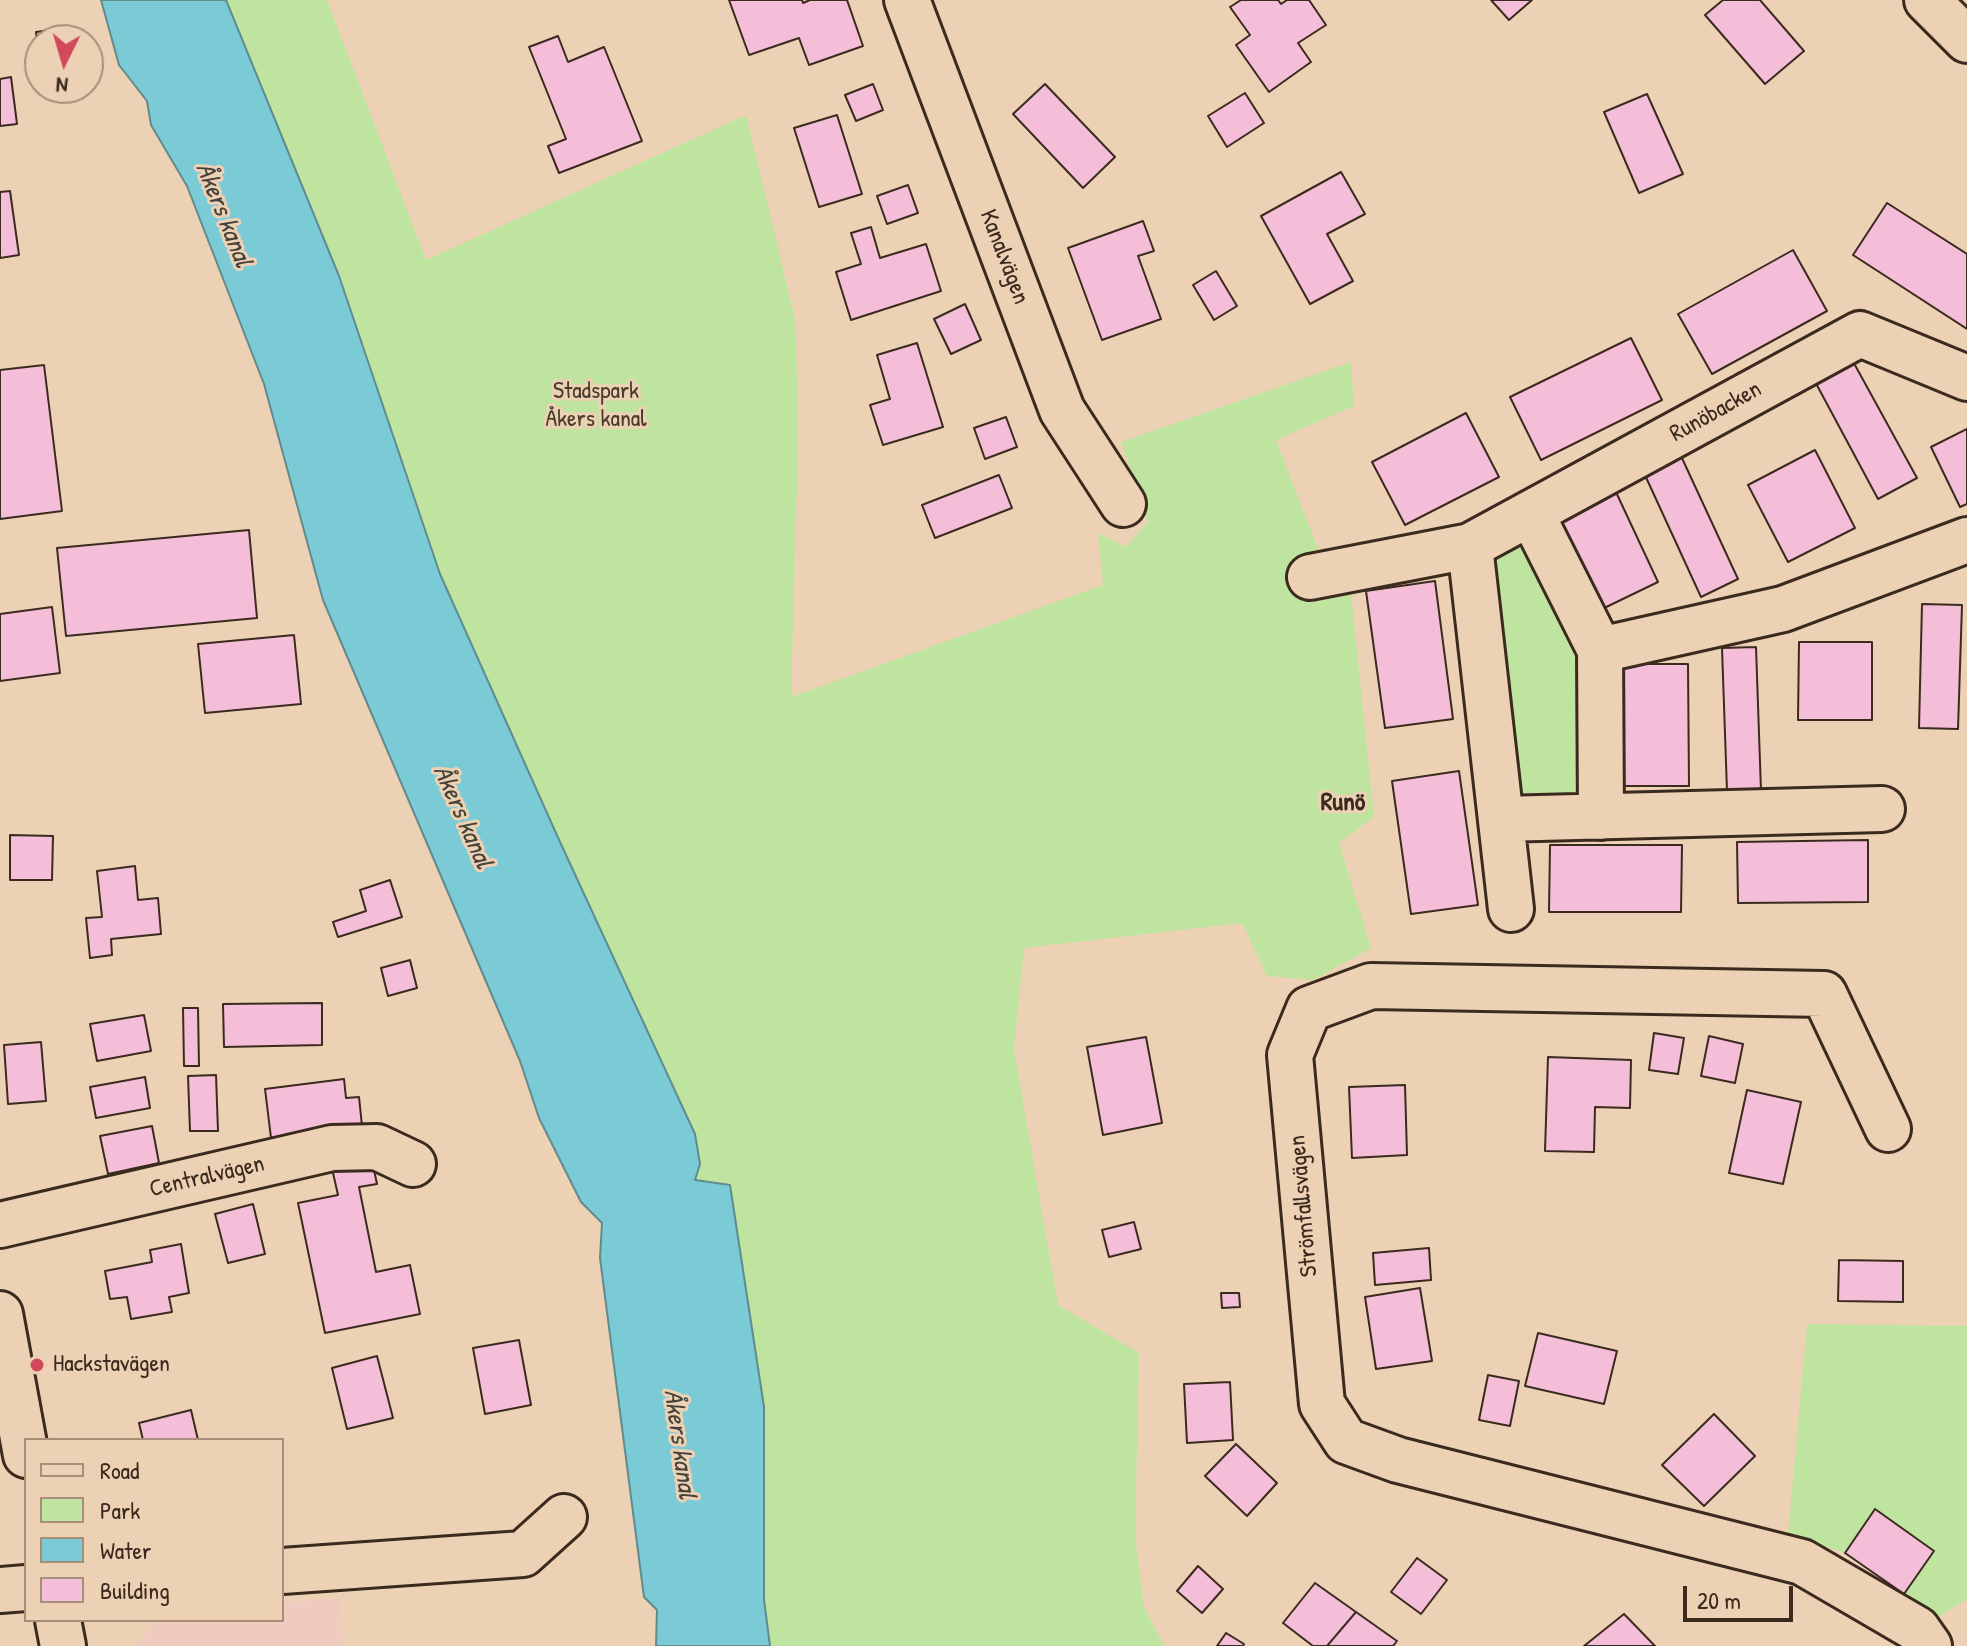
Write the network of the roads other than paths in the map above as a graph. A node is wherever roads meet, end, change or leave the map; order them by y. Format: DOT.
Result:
graph roads {
  1 [pos="907,0"];
  2 [pos="1927,0"];
  3 [pos="1967,40"];
  4 [pos="1967,378"];
  5 [pos="1123,504"];
  6 [pos="1531,513"];
  7 [pos="1966,542"];
  8 [pos="1470,546"];
  9 [pos="1310,577"];
  10 [pos="1600,650"];
  11 [pos="1882,809"];
  12 [pos="1601,817"];
  13 [pos="1501,819"];
  14 [pos="1511,909"];
  15 [pos="1888,1129"];
  16 [pos="413,1164"];
  17 [pos="0,1225"];
  18 [pos="0,1314"];
  19 [pos="24,1444"];
  20 [pos="564,1517"];
  21 [pos="284,1571"];
  22 [pos="24,1588"];
  23 [pos="0,1590"];
  24 [pos="58,1622"];
  25 [pos="63,1646"];
  26 [pos="1929,1646"];
  1 -- 5 [label="street, Kanalvägen"];
  2 -- 3 [label="street"];
  4 -- 6 [label="street, Runöbacken"];
  6 -- 8 [label="street, Runöbacken"];
  6 -- 10 [label="street"];
  7 -- 10 [label="street"];
  8 -- 9 [label="street, Runöbacken"];
  8 -- 13 [label="street"];
  10 -- 12 [label="street"];
  11 -- 12 [label="street"];
  12 -- 13 [label="street"];
  13 -- 14 [label="street"];
  15 -- 26 [label="street, Strömfallsvägen"];
  16 -- 17 [label="street, Centralvägen"];
  18 -- 19 [label="street"];
  20 -- 21 [label="street"];
  22 -- 23 [label="street"];
  24 -- 25 [label="street"];
}
